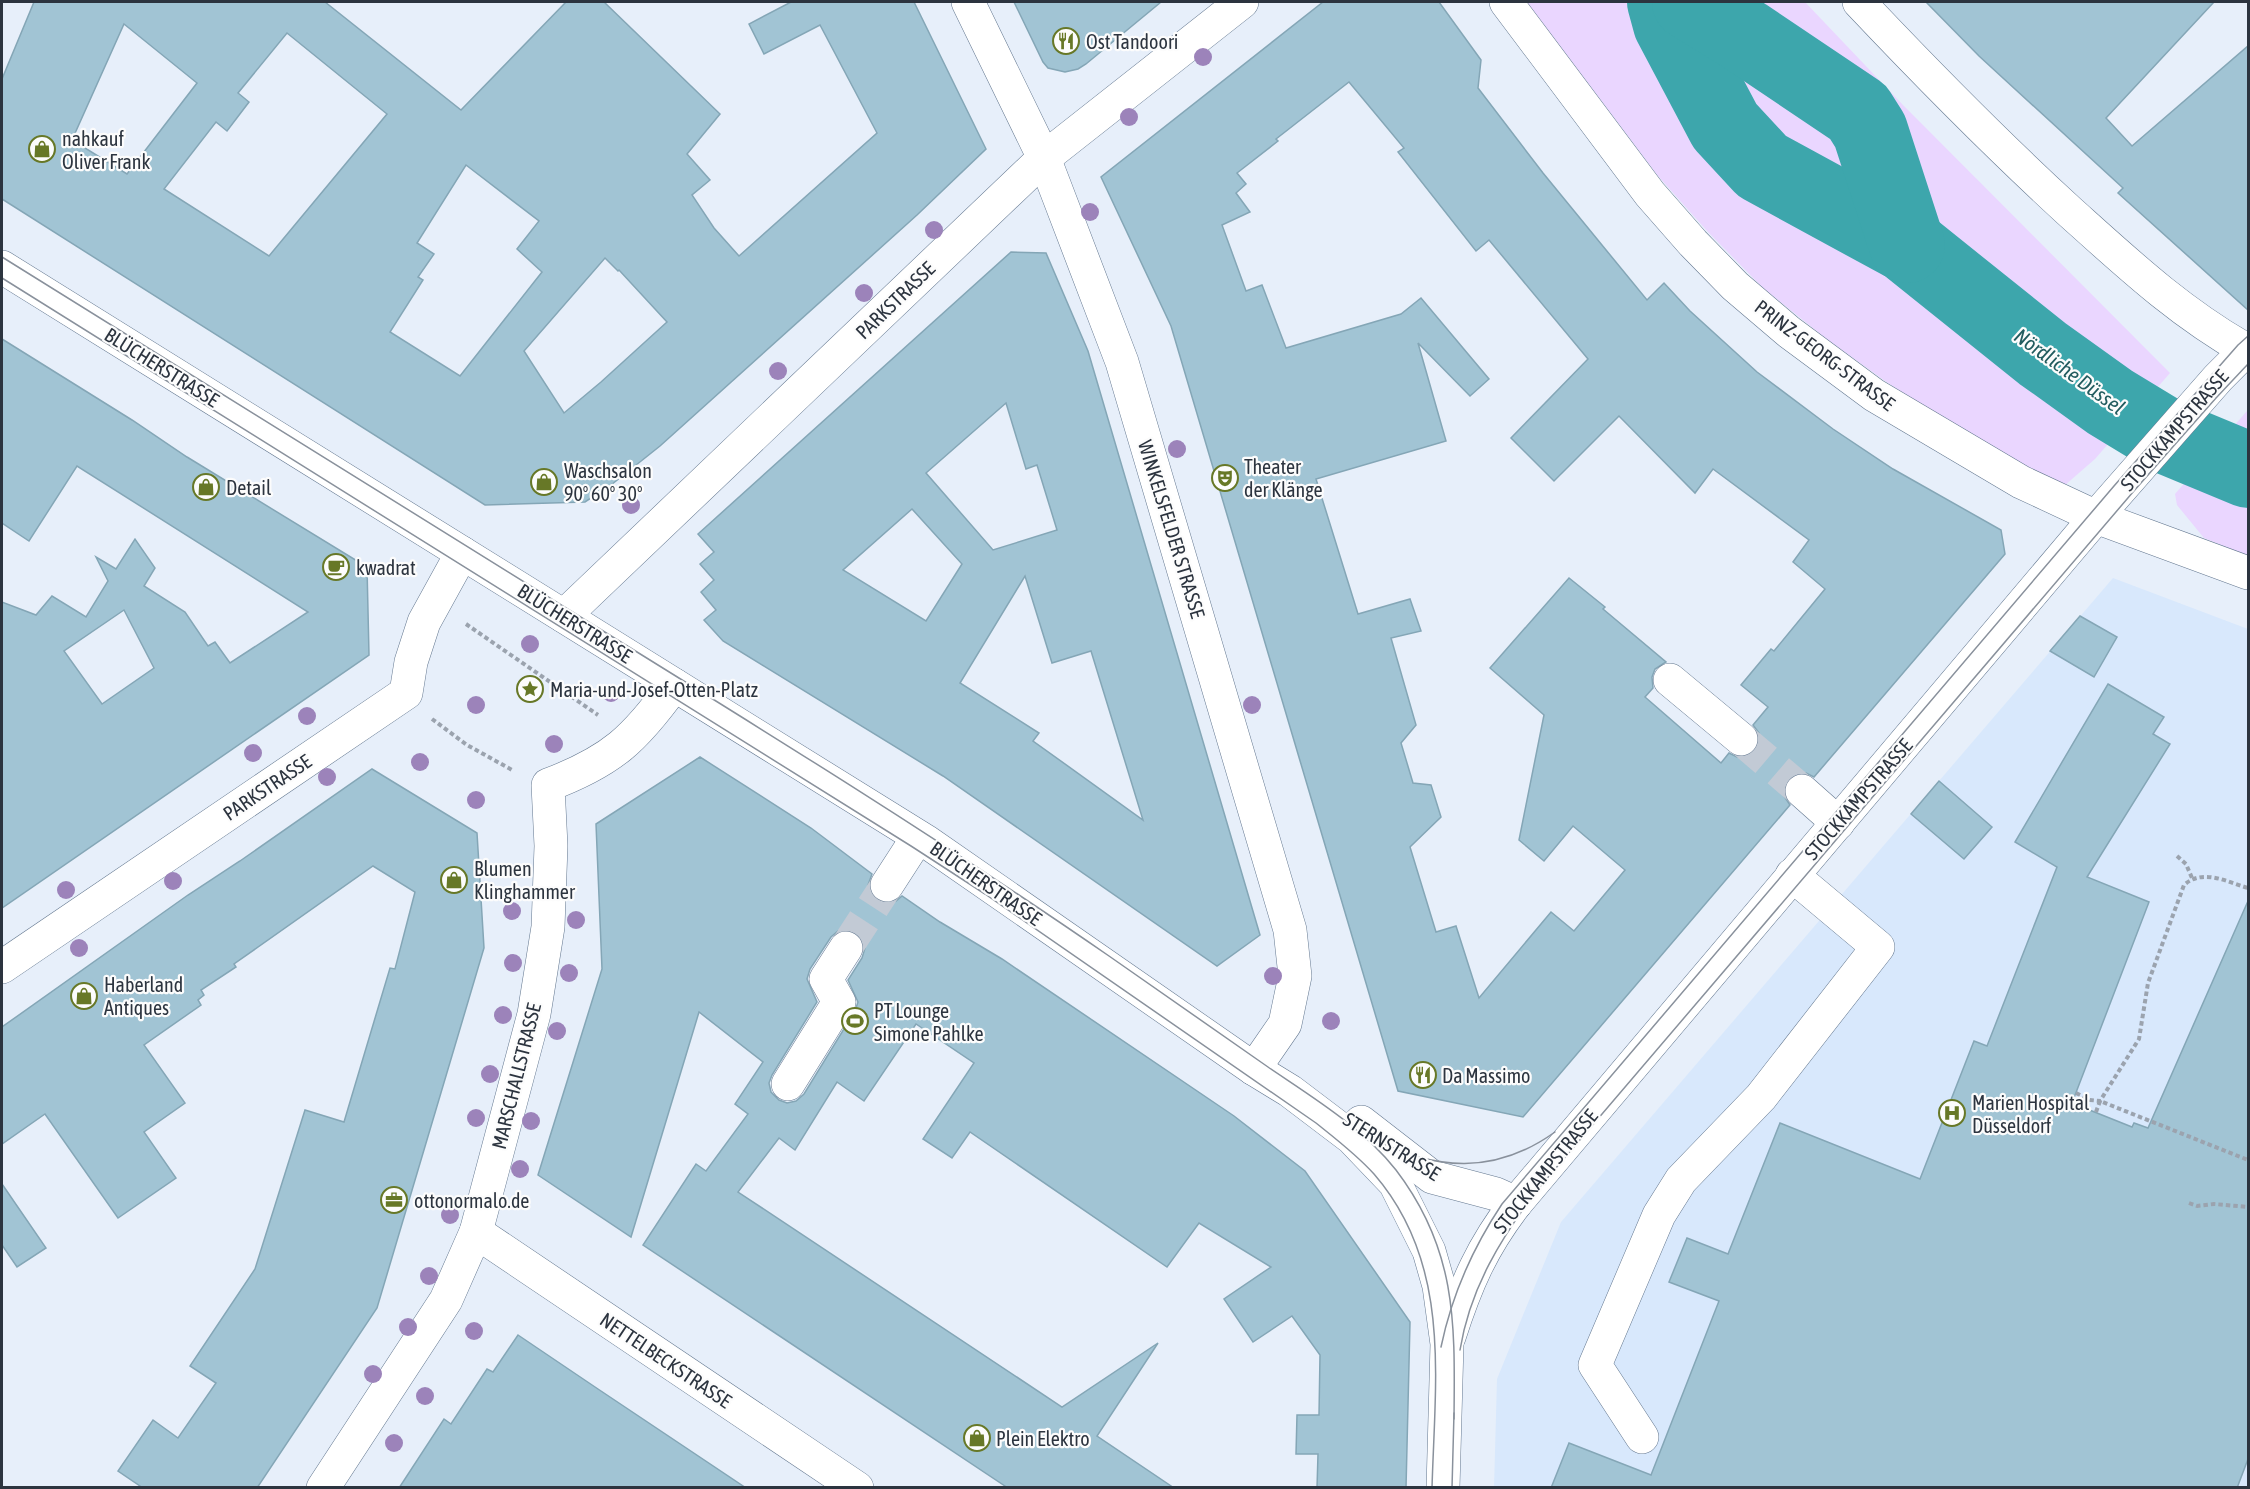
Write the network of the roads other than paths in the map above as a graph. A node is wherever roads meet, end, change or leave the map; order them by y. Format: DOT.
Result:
graph roads {
  1 [pos="968,2"];
  2 [pos="1242,2"];
  3 [pos="1506,2"];
  4 [pos="1859,2"];
  5 [pos="1044,158"];
  6 [pos="2,267"];
  7 [pos="2248,350"];
  8 [pos="2096,518"];
  9 [pos="462,553"];
  10 [pos="2248,573"];
  11 [pos="564,616"];
  12 [pos="1670,680"];
  13 [pos="674,685"];
  14 [pos="1741,739"];
  15 [pos="1802,791"];
  16 [pos="1838,823"];
  17 [pos="918,837"];
  18 [pos="1792,875"];
  19 [pos="887,885"];
  20 [pos="846,948"];
  21 [pos="2,967"];
  22 [pos="1254,1069"];
  23 [pos="788,1084"];
  24 [pos="1290,1091"];
  25 [pos="1516,1203"];
  26 [pos="476,1232"];
  27 [pos="1478,1260"];
  28 [pos="1447,1344"];
  29 [pos="1642,1437"];
  30 [pos="323,1488"];
  31 [pos="856,1488"];
  32 [pos="1443,1488"];
  1 -- 5 [label="street, WINKELSFELDER STRASSE"];
  2 -- 5 [label="street, PARKSTRASSE"];
  3 -- 8 [label="street, PRINZ-GEORG-STRASSE"];
  4 -- 7 [label="street"];
  5 -- 11 [label="street, PARKSTRASSE"];
  5 -- 22 [label="street, WINKELSFELDER STRASSE"];
  6 -- 9 [label="street, BLÜCHERSTRASSE"];
  7 -- 8 [label="street, STOCKKAMPSTRASSE"];
  8 -- 10 [label="street, PRINZ-GEORG-STRASSE"];
  8 -- 16 [label="street, STOCKKAMPSTRASSE"];
  9 -- 11 [label="street, BLÜCHERSTRASSE"];
  9 -- 21 [label="street, PARKSTRASSE"];
  11 -- 13 [label="street, BLÜCHERSTRASSE"];
  12 -- 14 [label="street"];
  13 -- 17 [label="street, BLÜCHERSTRASSE"];
  13 -- 26 [label="street, MARSCHALLSTRASSE"];
  15 -- 16 [label="street"];
  16 -- 18 [label="street, STOCKKAMPSTRASSE"];
  17 -- 19 [label="street"];
  17 -- 22 [label="street, BLÜCHERSTRASSE"];
  18 -- 25 [label="street, STOCKKAMPSTRASSE"];
  18 -- 29 [label="street"];
  20 -- 23 [label="street"];
  22 -- 24 [label="street, BLÜCHERSTRASSE"];
  24 -- 25 [label="street, STERNSTRASSE"];
  24 -- 28 [label="street, STERNSTRASSE"];
  25 -- 27 [label="street, STOCKKAMPSTRASSE"];
  26 -- 30 [label="street, MARSCHALLSTRASSE"];
  26 -- 31 [label="street, NETTELBECKSTRASSE"];
  27 -- 28 [label="street, STERNSTRASSE"];
  28 -- 32 [label="street, STERNSTRASSE"];
}
